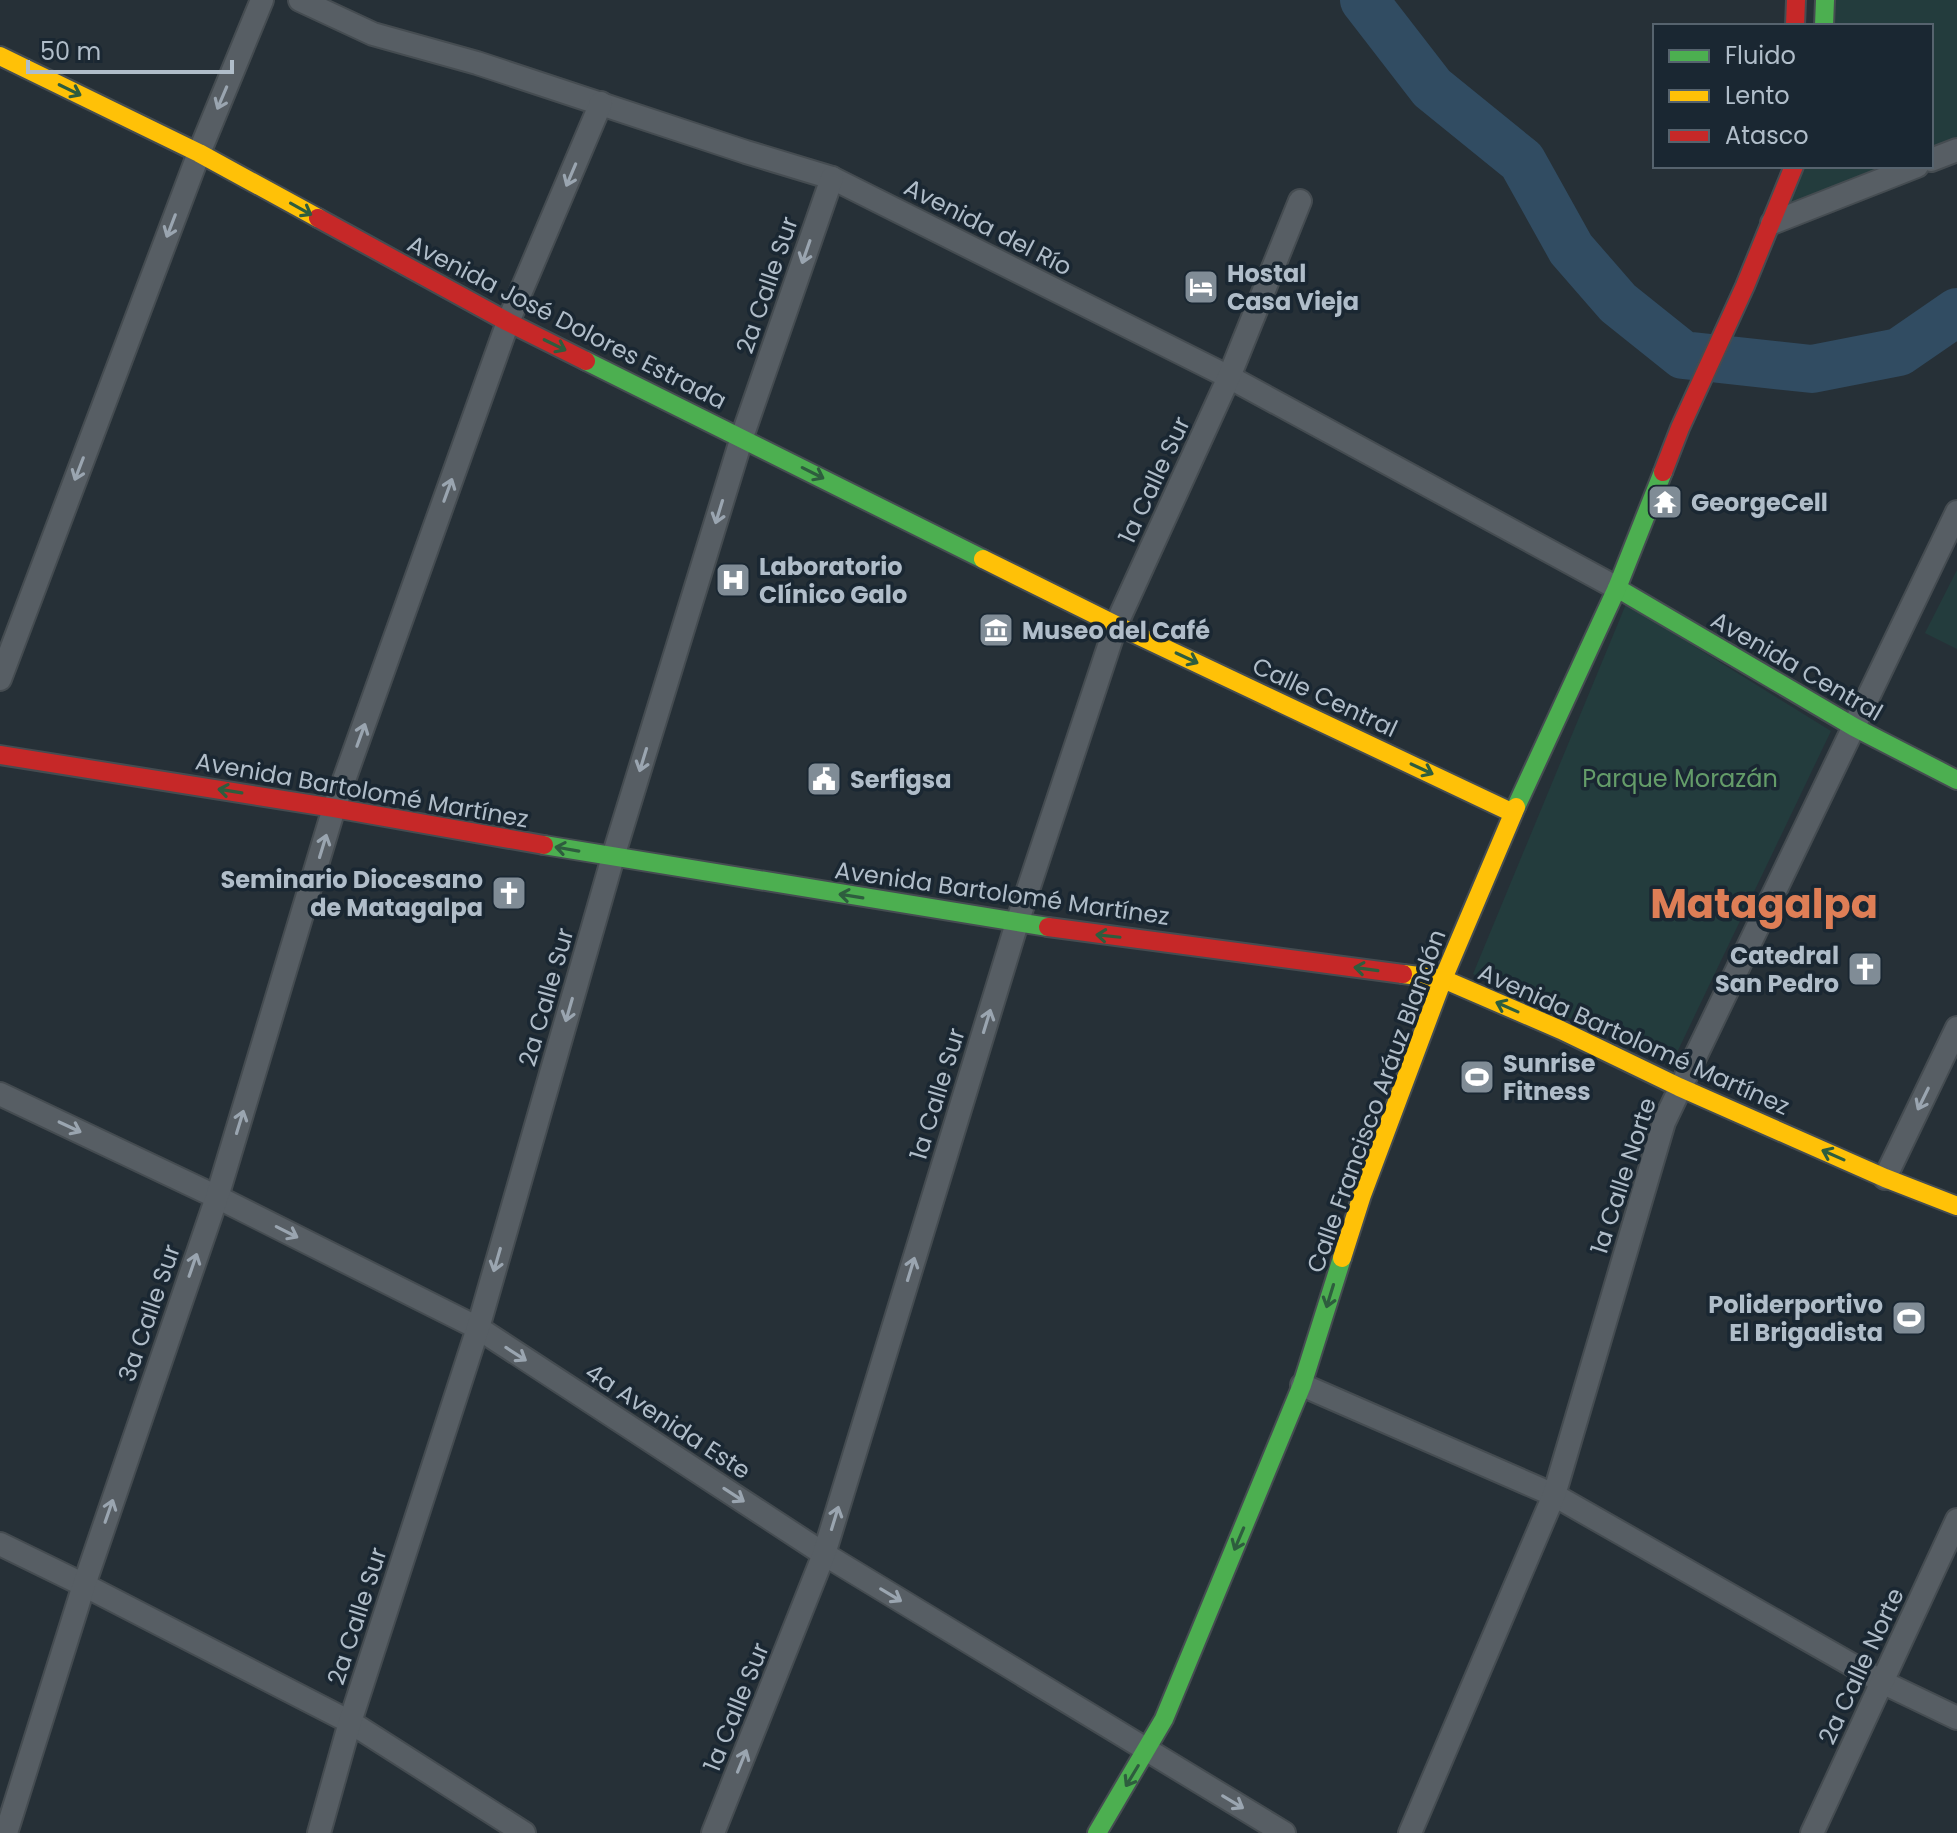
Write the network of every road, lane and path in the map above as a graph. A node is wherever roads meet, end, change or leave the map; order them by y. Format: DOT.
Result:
graph roads {
  1 [pos="262,0"];
  2 [pos="300,0"];
  3 [pos="1796,0"];
  4 [pos="1825,0"];
  5 [pos="1795,24"];
  6 [pos="1824,24"];
  7 [pos="0,56"];
  8 [pos="601,103"];
  9 [pos="1957,150"];
  10 [pos="199,153"];
  11 [pos="1933,159"];
  12 [pos="1780,168"];
  13 [pos="1793,168"];
  14 [pos="1912,168"];
  15 [pos="832,178"];
  16 [pos="1300,201"];
  17 [pos="1772,223"];
  18 [pos="508,322"];
  19 [pos="1229,377"];
  20 [pos="742,437"];
  21 [pos="1957,512"];
  22 [pos="1617,588"];
  23 [pos="1116,625"];
  24 [pos="0,679"];
  25 [pos="1854,727"];
  26 [pos="0,755"];
  27 [pos="1957,780"];
  28 [pos="334,808"];
  29 [pos="1513,813"];
  30 [pos="613,857"];
  31 [pos="1017,923"];
  32 [pos="1443,979"];
  33 [pos="1957,1028"];
  34 [pos="1679,1087"];
  35 [pos="0,1094"];
  36 [pos="1885,1178"];
  37 [pos="217,1197"];
  38 [pos="1957,1206"];
  39 [pos="478,1328"];
  40 [pos="1302,1385"];
  41 [pos="1554,1495"];
  42 [pos="1957,1520"];
  43 [pos="0,1544"];
  44 [pos="824,1554"];
  45 [pos="84,1585"];
  46 [pos="1882,1682"];
  47 [pos="1957,1718"];
  48 [pos="350,1722"];
  49 [pos="1147,1750"];
  50 [pos="6,1833"];
  51 [pos="319,1833"];
  52 [pos="524,1833"];
  53 [pos="713,1833"];
  54 [pos="1097,1833"];
  55 [pos="1284,1833"];
  56 [pos="1410,1833"];
  57 [pos="1812,1833"];
  1 -- 10 [label="street, one-way"];
  2 -- 8 [label="street, Avenida del Río"];
  3 -- 5 [label="street"];
  4 -- 6 [label="street"];
  7 -- 10 [label="street, Avenida José Dolores Estrada, one-way"];
  8 -- 15 [label="street, Avenida del Río"];
  8 -- 18 [label="street, 3a Calle Sur, one-way"];
  9 -- 11 [label="street"];
  10 -- 18 [label="street, Avenida José Dolores Estrada, one-way"];
  10 -- 24 [label="street, one-way"];
  12 -- 17 [label="street"];
  13 -- 17 [label="street"];
  14 -- 17 [label="street"];
  15 -- 19 [label="street, Avenida del Río"];
  15 -- 20 [label="street, 2a Calle Sur, one-way"];
  16 -- 19 [label="street, 1a Calle Sur"];
  17 -- 22 [label="street, Calle Francisco Aráuz Blandón"];
  18 -- 20 [label="street, Avenida José Dolores Estrada, one-way"];
  28 -- 18 [label="street, 3a Calle Sur, one-way"];
  19 -- 22 [label="street, Avenida del Río"];
  19 -- 23 [label="street, 1a Calle Sur"];
  20 -- 23 [label="street, Avenida José Dolores Estrada, one-way"];
  20 -- 30 [label="street, 2a Calle Sur, one-way"];
  21 -- 25 [label="street, 1a Calle Norte"];
  22 -- 25 [label="street, Avenida Central"];
  22 -- 29 [label="street, Calle Francisco Aráuz Blandón"];
  23 -- 29 [label="street, Calle Central, one-way"];
  23 -- 31 [label="street, 1a Calle Sur"];
  25 -- 27 [label="street, Avenida Central"];
  25 -- 34 [label="street, 1a Calle Norte"];
  28 -- 26 [label="street, Avenida Bartolomé Martínez, one-way"];
  30 -- 28 [label="street, Avenida Bartolomé Martínez, one-way"];
  37 -- 28 [label="street, 3a Calle Sur, one-way"];
  29 -- 32 [label="street, Calle Francisco Aráuz Blandón"];
  31 -- 30 [label="street, Avenida Bartolomé Martínez, one-way"];
  30 -- 39 [label="street, 2a Calle Sur, one-way"];
  32 -- 31 [label="street, Avenida Bartolomé Martínez, one-way"];
  44 -- 31 [label="street, 1a Calle Sur, one-way"];
  34 -- 32 [label="street, Avenida Bartolomé Martínez, one-way"];
  32 -- 40 [label="street, Calle Francisco Aráuz Blandón, one-way"];
  33 -- 36 [label="street, one-way"];
  36 -- 34 [label="street, Avenida Bartolomé Martínez, one-way"];
  34 -- 41 [label="street, 1a Calle Norte"];
  35 -- 37 [label="street, 4a Avenida Este, one-way"];
  36 -- 38 [label="street, Avenida Bartolomé Martínez"];
  37 -- 39 [label="street, 4a Avenida Este, one-way"];
  45 -- 37 [label="street, 3a Calle Sur, one-way"];
  39 -- 44 [label="street, 4a Avenida Este, one-way"];
  39 -- 48 [label="street, 2a Calle Sur"];
  40 -- 41 [label="street"];
  40 -- 49 [label="street, Calle Francisco Aráuz Blandón, one-way"];
  41 -- 46 [label="street"];
  41 -- 56 [label="street, 1a Calle Norte"];
  42 -- 46 [label="street, 2a Calle Norte"];
  43 -- 45 [label="street"];
  44 -- 49 [label="street, 4a Avenida Este, one-way"];
  53 -- 44 [label="street, 1a Calle Sur, one-way"];
  45 -- 48 [label="street"];
  45 -- 50 [label="street, 3a Calle Sur"];
  46 -- 47 [label="street"];
  46 -- 57 [label="street, 2a Calle Norte"];
  48 -- 51 [label="street, 2a Calle Sur"];
  48 -- 52 [label="street"];
  49 -- 54 [label="street, Calle Francisco Aráuz Blandón, one-way"];
  49 -- 55 [label="street, 4a Avenida Este, one-way"];
}
